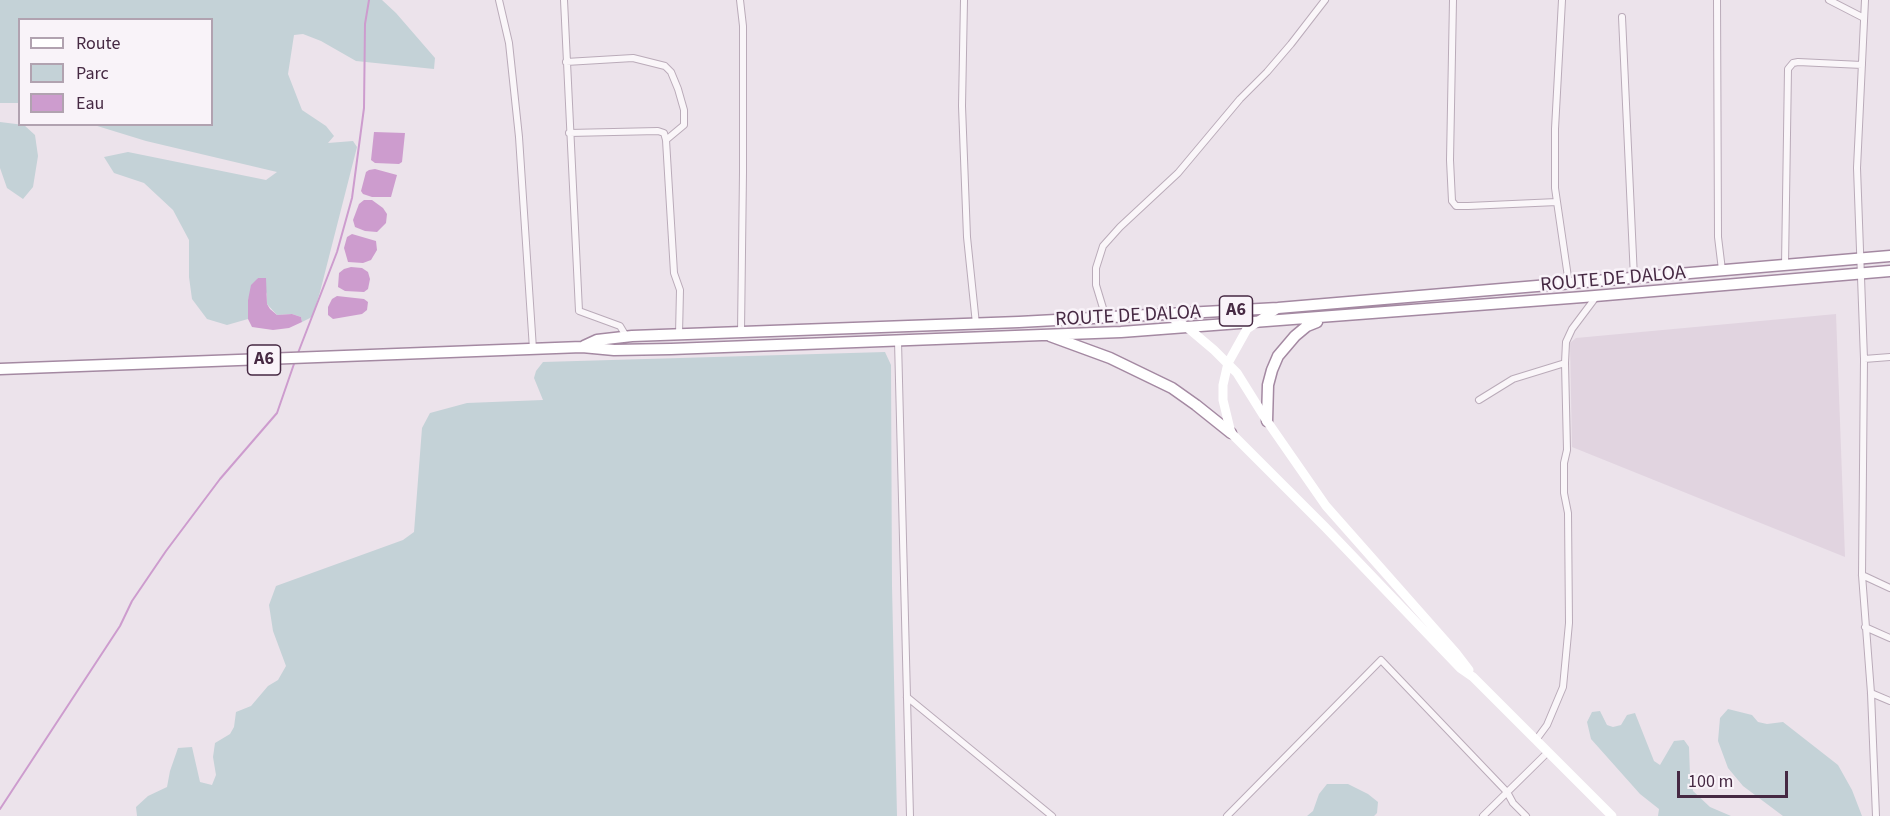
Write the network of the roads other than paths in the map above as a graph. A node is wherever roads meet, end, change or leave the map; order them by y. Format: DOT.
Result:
graph roads {
  1 [pos="499,0"];
  2 [pos="564,0"];
  3 [pos="740,0"];
  4 [pos="964,0"];
  5 [pos="1325,0"];
  6 [pos="1453,0"];
  7 [pos="1562,0"];
  8 [pos="1717,0"];
  9 [pos="1829,0"];
  10 [pos="1865,0"];
  11 [pos="1622,16"];
  12 [pos="1864,18"];
  13 [pos="566,62"];
  14 [pos="1862,65"];
  15 [pos="569,133"];
  16 [pos="666,140"];
  17 [pos="1557,202"];
  18 [pos="1890,256"];
  19 [pos="1862,259"];
  20 [pos="1785,265"];
  21 [pos="1722,270"];
  22 [pos="1890,270"];
  23 [pos="1862,274"];
  24 [pos="1634,278"];
  25 [pos="1569,284"];
  26 [pos="1597,296"];
  27 [pos="1278,308"];
  28 [pos="1168,315"];
  29 [pos="1330,317"];
  30 [pos="1106,318"];
  31 [pos="976,324"];
  32 [pos="1254,324"];
  33 [pos="1188,328"];
  34 [pos="741,332"];
  35 [pos="679,334"];
  36 [pos="1044,334"];
  37 [pos="626,336"];
  38 [pos="898,340"];
  39 [pos="582,346"];
  40 [pos="533,349"];
  41 [pos="1890,357"];
  42 [pos="1864,358"];
  43 [pos="1228,363"];
  44 [pos="1565,363"];
  45 [pos="0,369"];
  46 [pos="1479,400"];
  47 [pos="1267,421"];
  48 [pos="1231,433"];
  49 [pos="1862,576"];
  50 [pos="1890,588"];
  51 [pos="1865,627"];
  52 [pos="1890,638"];
  53 [pos="1473,677"];
  54 [pos="1871,693"];
  55 [pos="907,697"];
  56 [pos="1890,701"];
  57 [pos="1536,740"];
  58 [pos="1548,752"];
  59 [pos="1507,792"];
  60 [pos="910,816"];
  61 [pos="1052,816"];
  62 [pos="1227,816"];
  63 [pos="1483,816"];
  64 [pos="1526,816"];
  65 [pos="1612,816"];
  66 [pos="1875,816"];
  1 -- 40 [label="street"];
  2 -- 13 [label="street"];
  3 -- 34 [label="street"];
  4 -- 31 [label="street"];
  5 -- 30 [label="street"];
  6 -- 17 [label="street"];
  7 -- 17 [label="street"];
  8 -- 21 [label="street"];
  9 -- 12 [label="street"];
  10 -- 12 [label="street"];
  11 -- 24 [label="street"];
  12 -- 14 [label="street"];
  13 -- 15 [label="street"];
  13 -- 16 [label="street"];
  14 -- 19 [label="street"];
  14 -- 20 [label="street"];
  15 -- 16 [label="street"];
  15 -- 37 [label="street"];
  16 -- 35 [label="street"];
  17 -- 25 [label="street"];
  18 -- 19 [label="highway, ROUTE DE DALOA / A6"];
  19 -- 20 [label="highway, ROUTE DE DALOA / A6"];
  19 -- 23 [label="street"];
  20 -- 21 [label="highway, ROUTE DE DALOA / A6"];
  21 -- 24 [label="highway, ROUTE DE DALOA / A6"];
  22 -- 23 [label="highway, ROUTE DE DALOA / A6"];
  23 -- 26 [label="highway, ROUTE DE DALOA / A6"];
  23 -- 42 [label="street"];
  24 -- 25 [label="highway, ROUTE DE DALOA / A6"];
  25 -- 27 [label="highway, ROUTE DE DALOA / A6"];
  26 -- 29 [label="highway, ROUTE DE DALOA / A6"];
  26 -- 44 [label="street"];
  27 -- 28 [label="highway, ROUTE DE DALOA / A6"];
  27 -- 32 [label="main road"];
  28 -- 30 [label="highway, ROUTE DE DALOA / A6"];
  28 -- 33 [label="main road"];
  29 -- 32 [label="highway, ROUTE DE DALOA / A6"];
  29 -- 47 [label="highway"];
  30 -- 31 [label="highway, ROUTE DE DALOA / A6"];
  31 -- 34 [label="highway, ROUTE DE DALOA / A6"];
  32 -- 33 [label="highway, ROUTE DE DALOA / A6"];
  32 -- 43 [label="main road"];
  33 -- 36 [label="highway, ROUTE DE DALOA / A6"];
  33 -- 43 [label="main road"];
  34 -- 35 [label="highway, ROUTE DE DALOA / A6"];
  35 -- 37 [label="highway, ROUTE DE DALOA / A6"];
  36 -- 38 [label="highway, A6"];
  36 -- 48 [label="highway"];
  37 -- 39 [label="highway, ROUTE DE DALOA / A6"];
  38 -- 39 [label="highway, A6"];
  38 -- 55 [label="street"];
  39 -- 40 [label="highway, A6"];
  40 -- 45 [label="highway, A6"];
  41 -- 42 [label="street"];
  42 -- 49 [label="street"];
  43 -- 47 [label="main road"];
  43 -- 48 [label="main road"];
  44 -- 46 [label="street"];
  44 -- 57 [label="street"];
  47 -- 53 [label="main road"];
  48 -- 53 [label="main road"];
  49 -- 50 [label="street"];
  49 -- 51 [label="street"];
  51 -- 52 [label="street"];
  51 -- 54 [label="street"];
  53 -- 57 [label="main road"];
  54 -- 56 [label="street"];
  54 -- 66 [label="street"];
  55 -- 60 [label="street"];
  55 -- 61 [label="street"];
  57 -- 58 [label="main road"];
  58 -- 59 [label="street"];
  58 -- 65 [label="main road"];
  59 -- 62 [label="street"];
  59 -- 63 [label="street"];
  59 -- 64 [label="street"];
}
